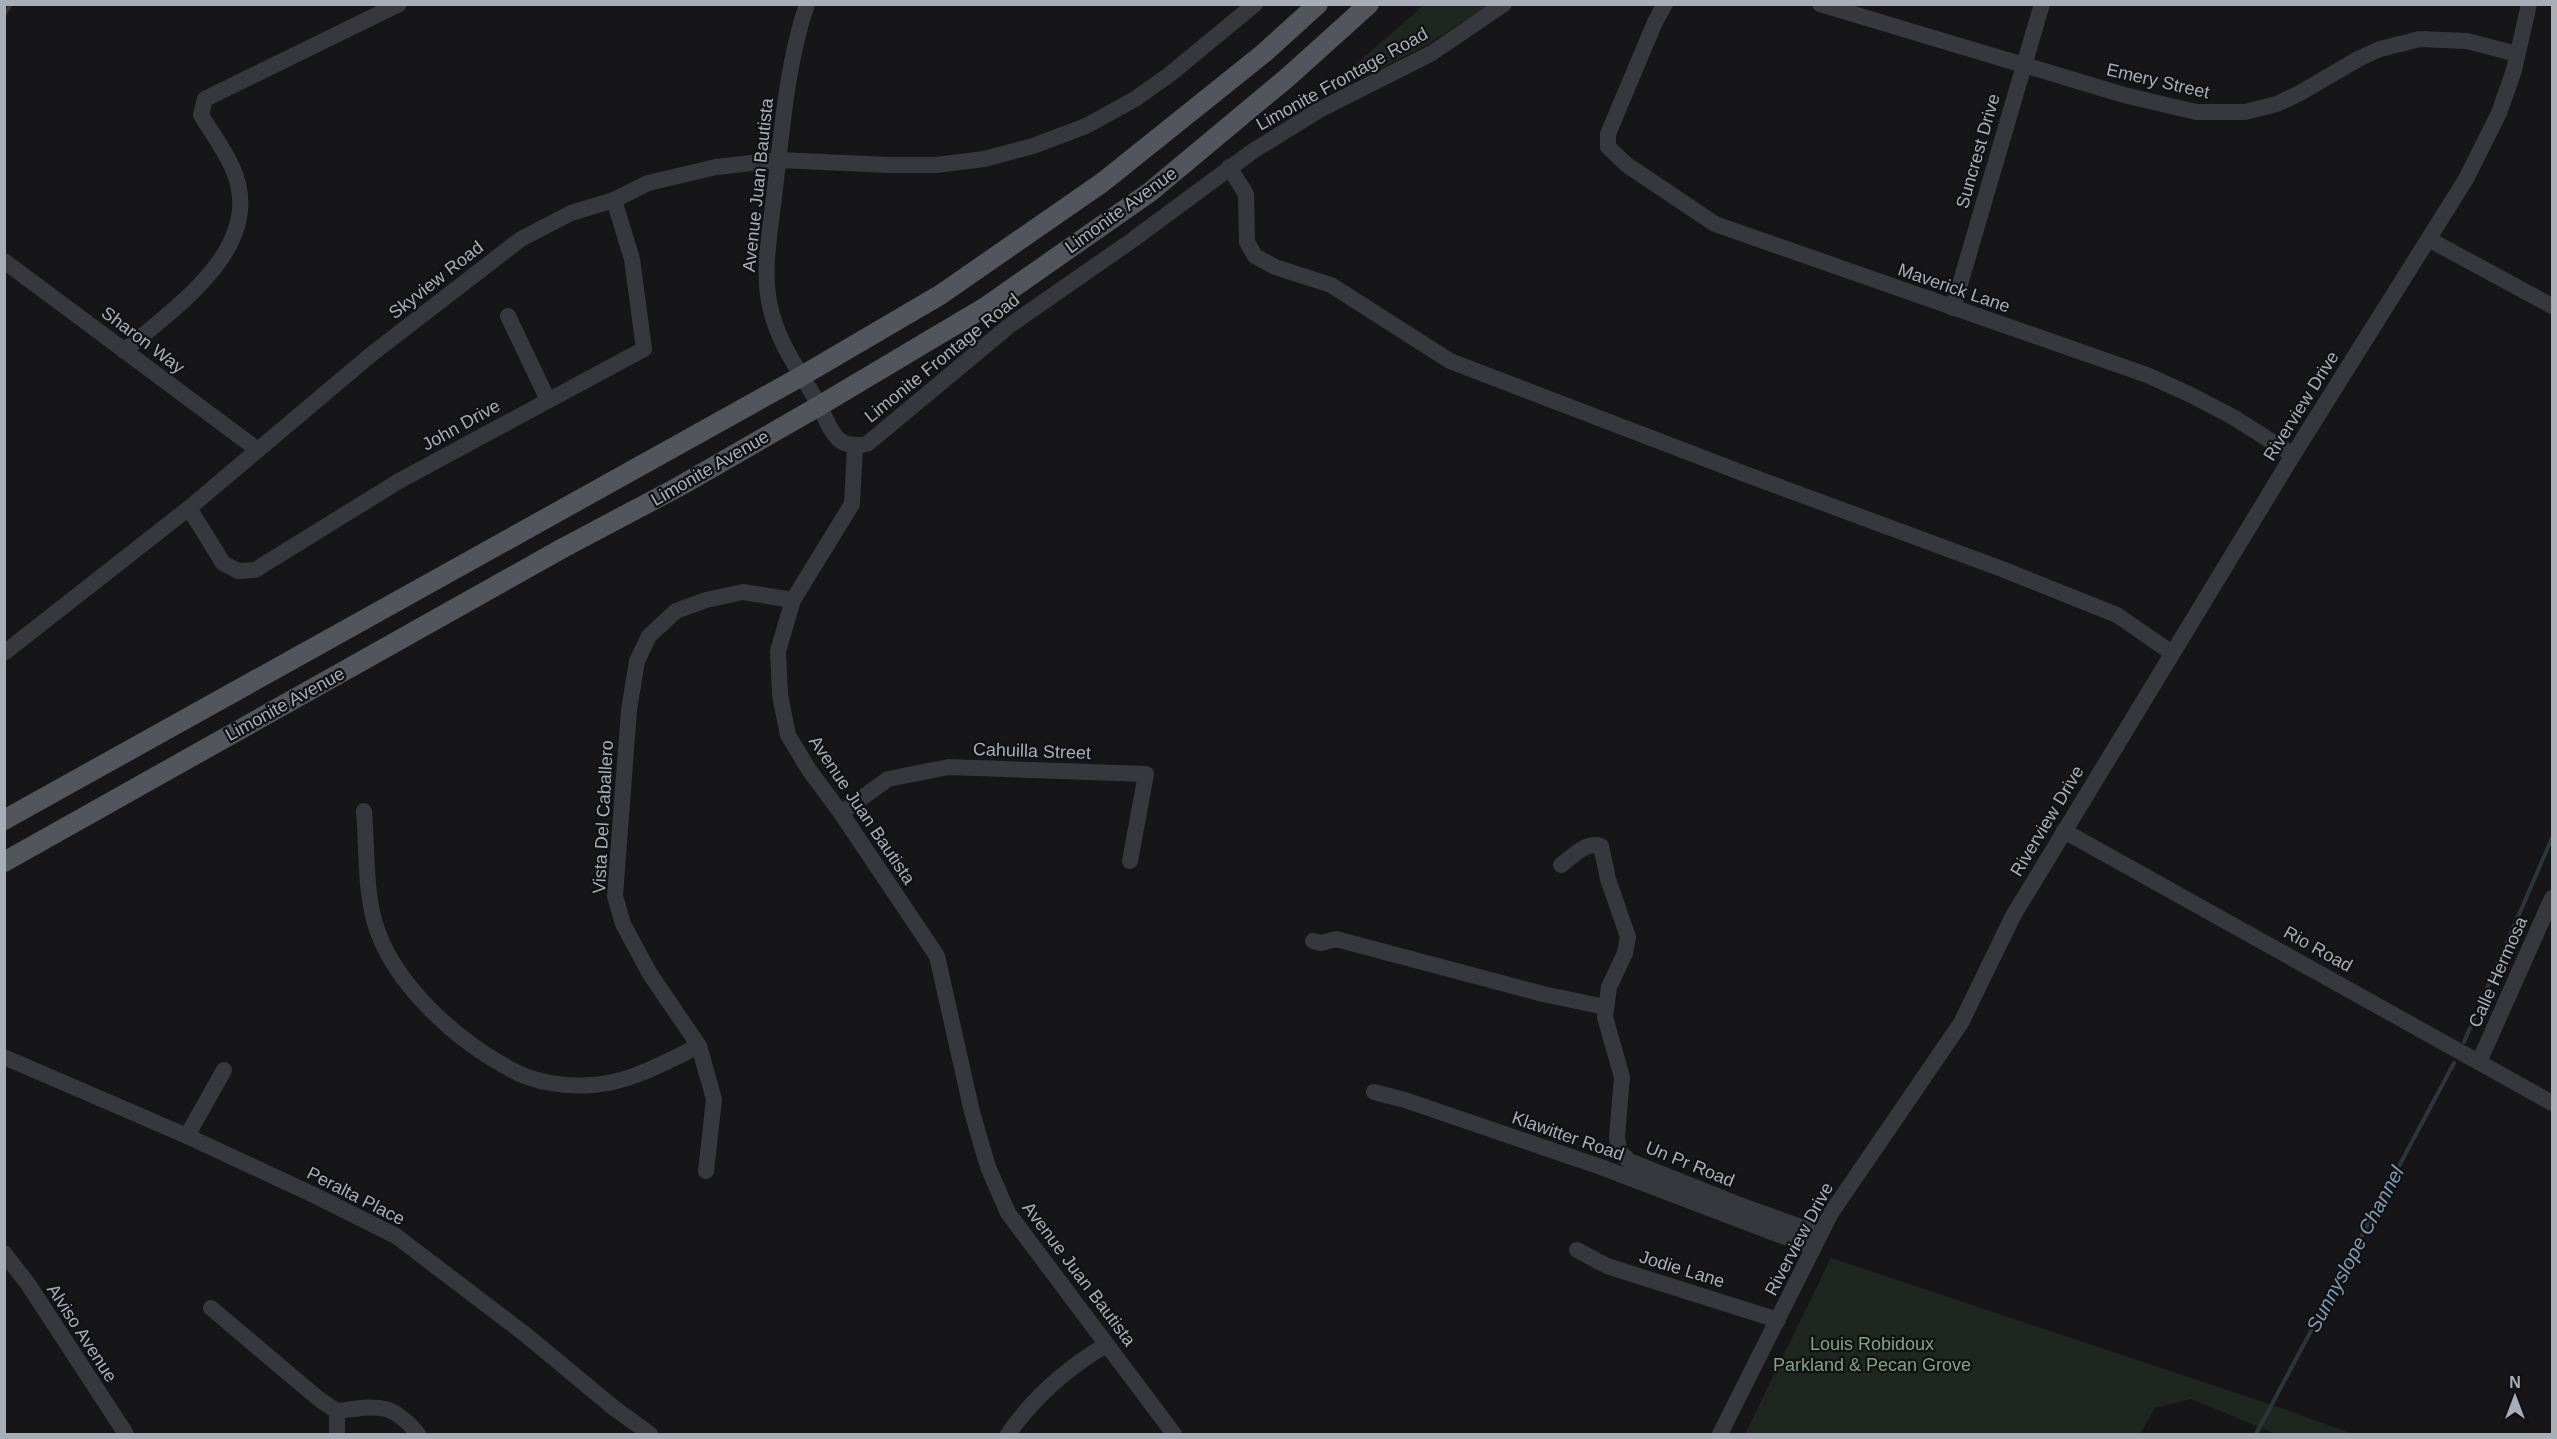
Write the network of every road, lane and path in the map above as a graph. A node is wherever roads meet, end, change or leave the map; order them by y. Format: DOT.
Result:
graph roads {
  1 [pos="399,4"];
  2 [pos="807,4"];
  3 [pos="1255,4"];
  4 [pos="1318,4"];
  5 [pos="1369,4"];
  6 [pos="1504,4"];
  7 [pos="1665,4"];
  8 [pos="1820,4"];
  9 [pos="2042,4"];
  10 [pos="2529,4"];
  11 [pos="2517,54"];
  12 [pos="2024,66"];
  13 [pos="779,160"];
  14 [pos="1229,167"];
  15 [pos="614,200"];
  16 [pos="2430,240"];
  17 [pos="4,261"];
  18 [pos="2553,306"];
  19 [pos="1953,308"];
  20 [pos="507,316"];
  21 [pos="124,351"];
  22 [pos="800,377"];
  23 [pos="548,400"];
  24 [pos="819,406"];
  25 [pos="855,446"];
  26 [pos="258,450"];
  27 [pos="2293,455"];
  28 [pos="189,508"];
  29 [pos="793,600"];
  30 [pos="4,653"];
  31 [pos="2172,653"];
  32 [pos="364,811"];
  33 [pos="841,813"];
  34 [pos="4,820"];
  35 [pos="2064,831"];
  36 [pos="1130,861"];
  37 [pos="4,862"];
  38 [pos="1562,865"];
  39 [pos="2553,898"];
  40 [pos="1313,941"];
  41 [pos="1605,1006"];
  42 [pos="699,1046"];
  43 [pos="4,1056"];
  44 [pos="2473,1059"];
  45 [pos="224,1070"];
  46 [pos="1374,1092"];
  47 [pos="2553,1103"];
  48 [pos="187,1136"];
  49 [pos="1626,1158"];
  50 [pos="706,1171"];
  51 [pos="1618,1174"];
  52 [pos="1817,1241"];
  53 [pos="1577,1250"];
  54 [pos="4,1253"];
  55 [pos="211,1308"];
  56 [pos="1778,1320"];
  57 [pos="1106,1345"];
  58 [pos="337,1411"];
  59 [pos="126,1434"];
  60 [pos="337,1434"];
  61 [pos="418,1434"];
  62 [pos="650,1434"];
  63 [pos="1008,1434"];
  64 [pos="1174,1434"];
  65 [pos="1720,1434"];
  1 -- 21 [label="street"];
  2 -- 13 [label="street, Avenue Juan Bautista"];
  3 -- 13 [label="street, Skyview Road"];
  4 -- 22 [label="main road, Limonite Avenue"];
  5 -- 24 [label="main road, Limonite Avenue"];
  6 -- 14 [label="street, Limonite Frontage Road"];
  7 -- 19 [label="street, Maverick Lane"];
  8 -- 12 [label="street, Emery Street"];
  9 -- 12 [label="street, Suncrest Drive"];
  10 -- 11 [label="street, Riverview Drive"];
  11 -- 12 [label="street, Emery Street"];
  11 -- 16 [label="street, Riverview Drive"];
  12 -- 19 [label="street, Suncrest Drive"];
  13 -- 15 [label="street, Skyview Road"];
  13 -- 22 [label="street, Avenue Juan Bautista"];
  14 -- 25 [label="street, Limonite Frontage Road"];
  14 -- 31 [label="street"];
  15 -- 23 [label="street, John Drive"];
  15 -- 26 [label="street, Skyview Road"];
  16 -- 18 [label="street"];
  16 -- 27 [label="street, Riverview Drive"];
  17 -- 21 [label="street, Sharon Way"];
  19 -- 27 [label="street, Maverick Lane"];
  20 -- 23 [label="street"];
  21 -- 26 [label="street, Sharon Way"];
  22 -- 24 [label="street, Avenue Juan Bautista"];
  22 -- 34 [label="main road, Limonite Avenue"];
  23 -- 28 [label="street, John Drive"];
  24 -- 25 [label="street, Avenue Juan Bautista"];
  24 -- 37 [label="main road, Limonite Avenue"];
  25 -- 29 [label="street, Avenue Juan Bautista"];
  26 -- 28 [label="street, Skyview Road"];
  27 -- 31 [label="street, Riverview Drive"];
  28 -- 30 [label="street, Skyview Road"];
  29 -- 33 [label="street, Avenue Juan Bautista"];
  29 -- 42 [label="street, Vista Del Caballero"];
  31 -- 35 [label="street, Riverview Drive"];
  32 -- 42 [label="street"];
  33 -- 36 [label="street, Cahuilla Street"];
  33 -- 57 [label="street, Avenue Juan Bautista"];
  35 -- 44 [label="street, Rio Road"];
  35 -- 52 [label="street, Riverview Drive"];
  38 -- 41 [label="street, Un Pr Road"];
  39 -- 44 [label="street, Calle Hermosa"];
  40 -- 41 [label="street"];
  41 -- 49 [label="street, Un Pr Road"];
  42 -- 50 [label="street, Vista Del Caballero"];
  43 -- 48 [label="street, Peralta Place"];
  44 -- 47 [label="street, Rio Road"];
  45 -- 48 [label="street"];
  46 -- 51 [label="street, Klawitter Road"];
  48 -- 62 [label="street, Peralta Place"];
  49 -- 51 [label="street"];
  49 -- 52 [label="street, Un Pr Road"];
  51 -- 52 [label="street, Klawitter Road"];
  52 -- 56 [label="street, Riverview Drive"];
  53 -- 56 [label="street, Jodie Lane"];
  54 -- 59 [label="street, Alviso Avenue"];
  55 -- 58 [label="street"];
  56 -- 65 [label="street, Riverview Drive"];
  57 -- 63 [label="street"];
  57 -- 64 [label="street, Avenue Juan Bautista"];
  58 -- 60 [label="street"];
  58 -- 61 [label="street"];
}
